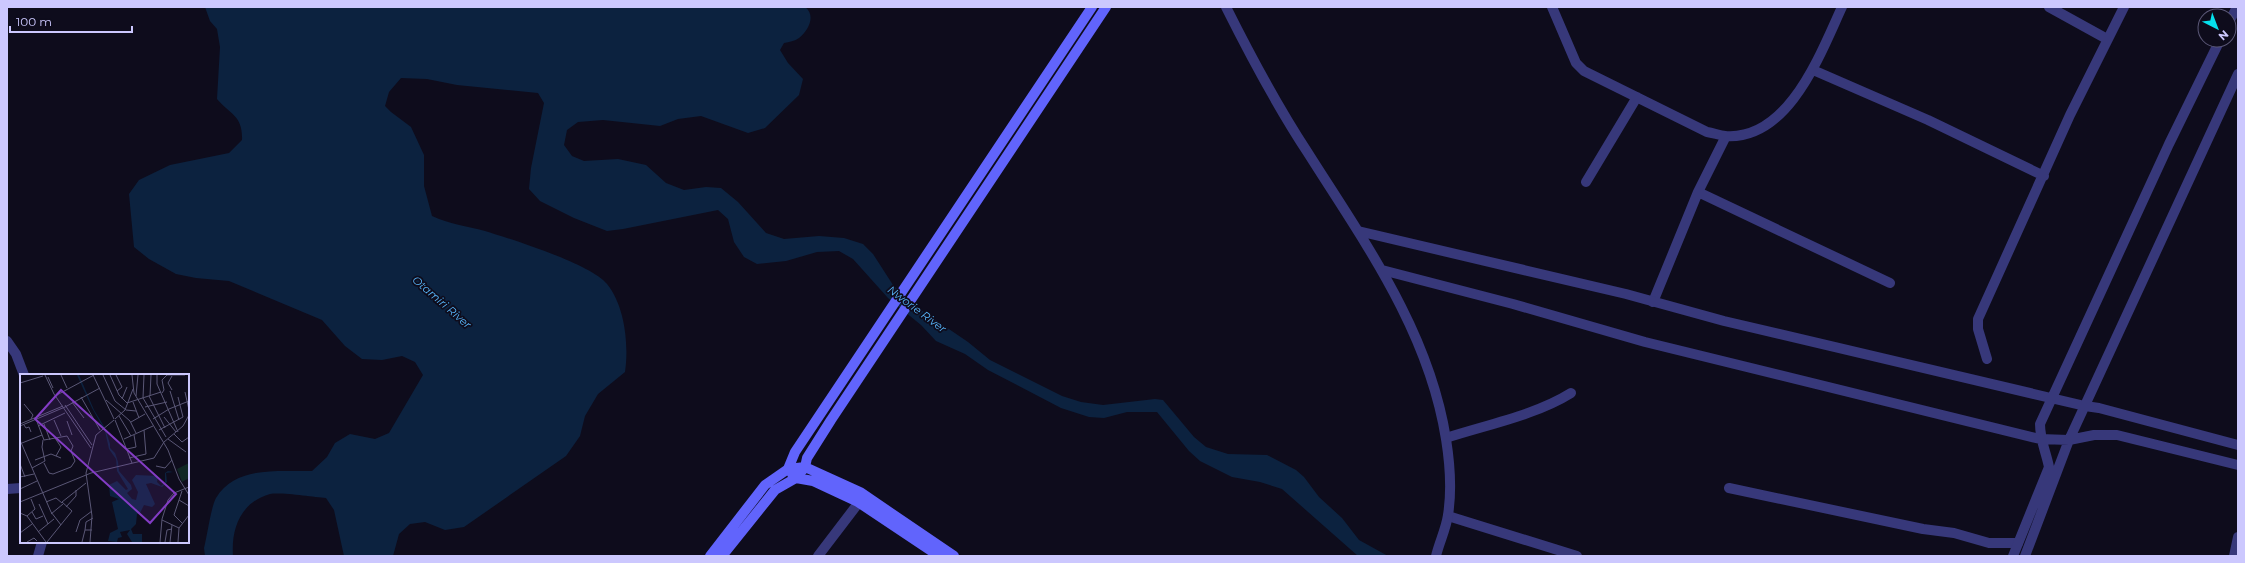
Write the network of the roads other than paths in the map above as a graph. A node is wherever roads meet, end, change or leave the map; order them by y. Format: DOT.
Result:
graph roads {
  1 [pos="1092,7"];
  2 [pos="1106,7"];
  3 [pos="1226,7"];
  4 [pos="1552,7"];
  5 [pos="1842,7"];
  6 [pos="2049,7"];
  7 [pos="2124,7"];
  8 [pos="2107,39"];
  9 [pos="2216,48"];
  10 [pos="1814,70"];
  11 [pos="2238,74"];
  12 [pos="1637,97"];
  13 [pos="1726,136"];
  14 [pos="2044,176"];
  15 [pos="1586,182"];
  16 [pos="1698,192"];
  17 [pos="1358,231"];
  18 [pos="1382,270"];
  19 [pos="1890,283"];
  20 [pos="1653,302"];
  21 [pos="7,341"];
  22 [pos="1987,359"];
  23 [pos="24,374"];
  24 [pos="1571,393"];
  25 [pos="2051,398"];
  26 [pos="2084,406"];
  27 [pos="1446,438"];
  28 [pos="2040,439"];
  29 [pos="2069,440"];
  30 [pos="2238,445"];
  31 [pos="2238,465"];
  32 [pos="805,467"];
  33 [pos="788,469"];
  34 [pos="796,478"];
  35 [pos="20,488"];
  36 [pos="1729,488"];
  37 [pos="7,489"];
  38 [pos="861,499"];
  39 [pos="1448,516"];
  40 [pos="2238,537"];
  41 [pos="42,543"];
  42 [pos="2018,543"];
  43 [pos="38,556"];
  44 [pos="710,556"];
  45 [pos="722,556"];
  46 [pos="818,556"];
  47 [pos="939,556"];
  48 [pos="954,556"];
  49 [pos="1436,556"];
  50 [pos="1577,556"];
  51 [pos="2013,556"];
  52 [pos="2024,556"];
  53 [pos="2234,556"];
  1 -- 33 [label="main road"];
  2 -- 32 [label="main road"];
  3 -- 17 [label="street"];
  4 -- 12 [label="street"];
  5 -- 10 [label="street"];
  6 -- 8 [label="street"];
  7 -- 8 [label="street"];
  8 -- 14 [label="street"];
  9 -- 25 [label="street"];
  10 -- 13 [label="street"];
  10 -- 14 [label="street"];
  11 -- 26 [label="street"];
  12 -- 13 [label="street"];
  12 -- 15 [label="street"];
  13 -- 16 [label="street"];
  14 -- 22 [label="street"];
  16 -- 19 [label="street"];
  16 -- 20 [label="street"];
  17 -- 18 [label="street"];
  17 -- 20 [label="street"];
  18 -- 27 [label="street"];
  18 -- 28 [label="street"];
  20 -- 25 [label="street"];
  21 -- 23 [label="street"];
  24 -- 27 [label="street"];
  25 -- 26 [label="street"];
  25 -- 28 [label="street"];
  26 -- 29 [label="street"];
  26 -- 30 [label="street"];
  27 -- 39 [label="street"];
  28 -- 29 [label="street"];
  28 -- 42 [label="street"];
  29 -- 31 [label="street"];
  29 -- 52 [label="street"];
  32 -- 33 [label="main road"];
  32 -- 34 [label="main road"];
  32 -- 38 [label="main road"];
  33 -- 34 [label="main road"];
  33 -- 44 [label="main road"];
  34 -- 38 [label="main road"];
  34 -- 45 [label="main road"];
  35 -- 37 [label="street"];
  36 -- 42 [label="street"];
  38 -- 46 [label="street"];
  38 -- 47 [label="main road"];
  38 -- 48 [label="main road"];
  39 -- 49 [label="street"];
  39 -- 50 [label="street"];
  40 -- 53 [label="street"];
  41 -- 43 [label="street"];
  42 -- 51 [label="street"];
}
